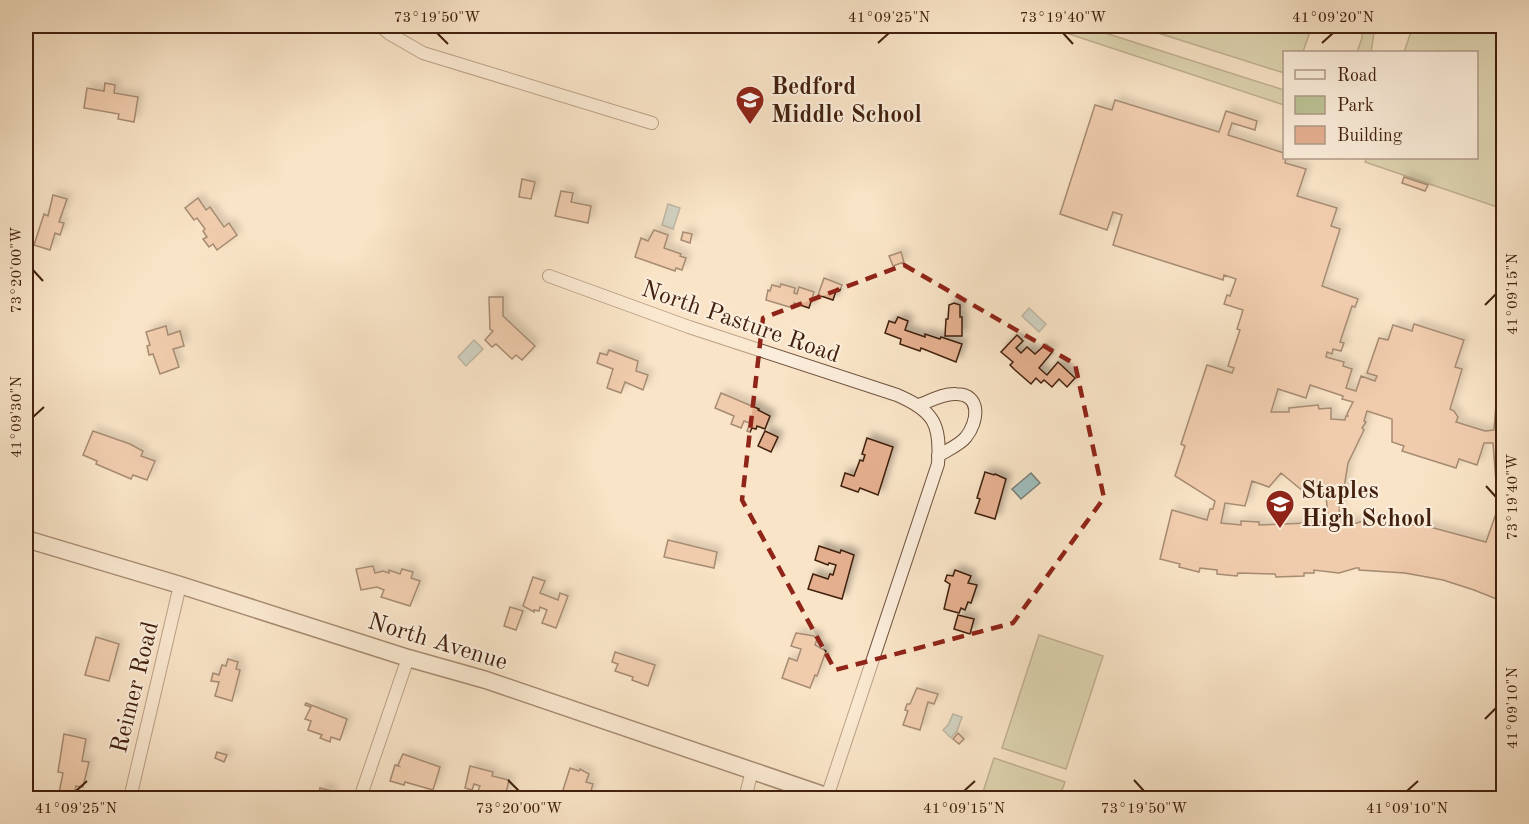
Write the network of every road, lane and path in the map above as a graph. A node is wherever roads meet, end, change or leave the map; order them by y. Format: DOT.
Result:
graph roads {
  1 [pos="381,26"];
  2 [pos="652,123"];
  3 [pos="549,276"];
  4 [pos="919,405"];
  5 [pos="938,456"];
  6 [pos="26,539"];
  7 [pos="180,585"];
  8 [pos="408,658"];
  9 [pos="752,771"];
  10 [pos="130,798"];
  11 [pos="360,798"];
  12 [pos="745,798"];
  13 [pos="830,798"];
  1 -- 2 [label="street"];
  3 -- 4 [label="street, North Pasture Road"];
  4 -- 5 [label="street"];
  4 -- 5 [label="street"];
  5 -- 13 [label="street"];
  6 -- 7 [label="street, North Avenue"];
  7 -- 8 [label="street, North Avenue"];
  7 -- 10 [label="street, Reimer Road"];
  8 -- 9 [label="street, North Avenue"];
  8 -- 11 [label="street"];
  9 -- 12 [label="street"];
  9 -- 13 [label="street, North Avenue"];
}
